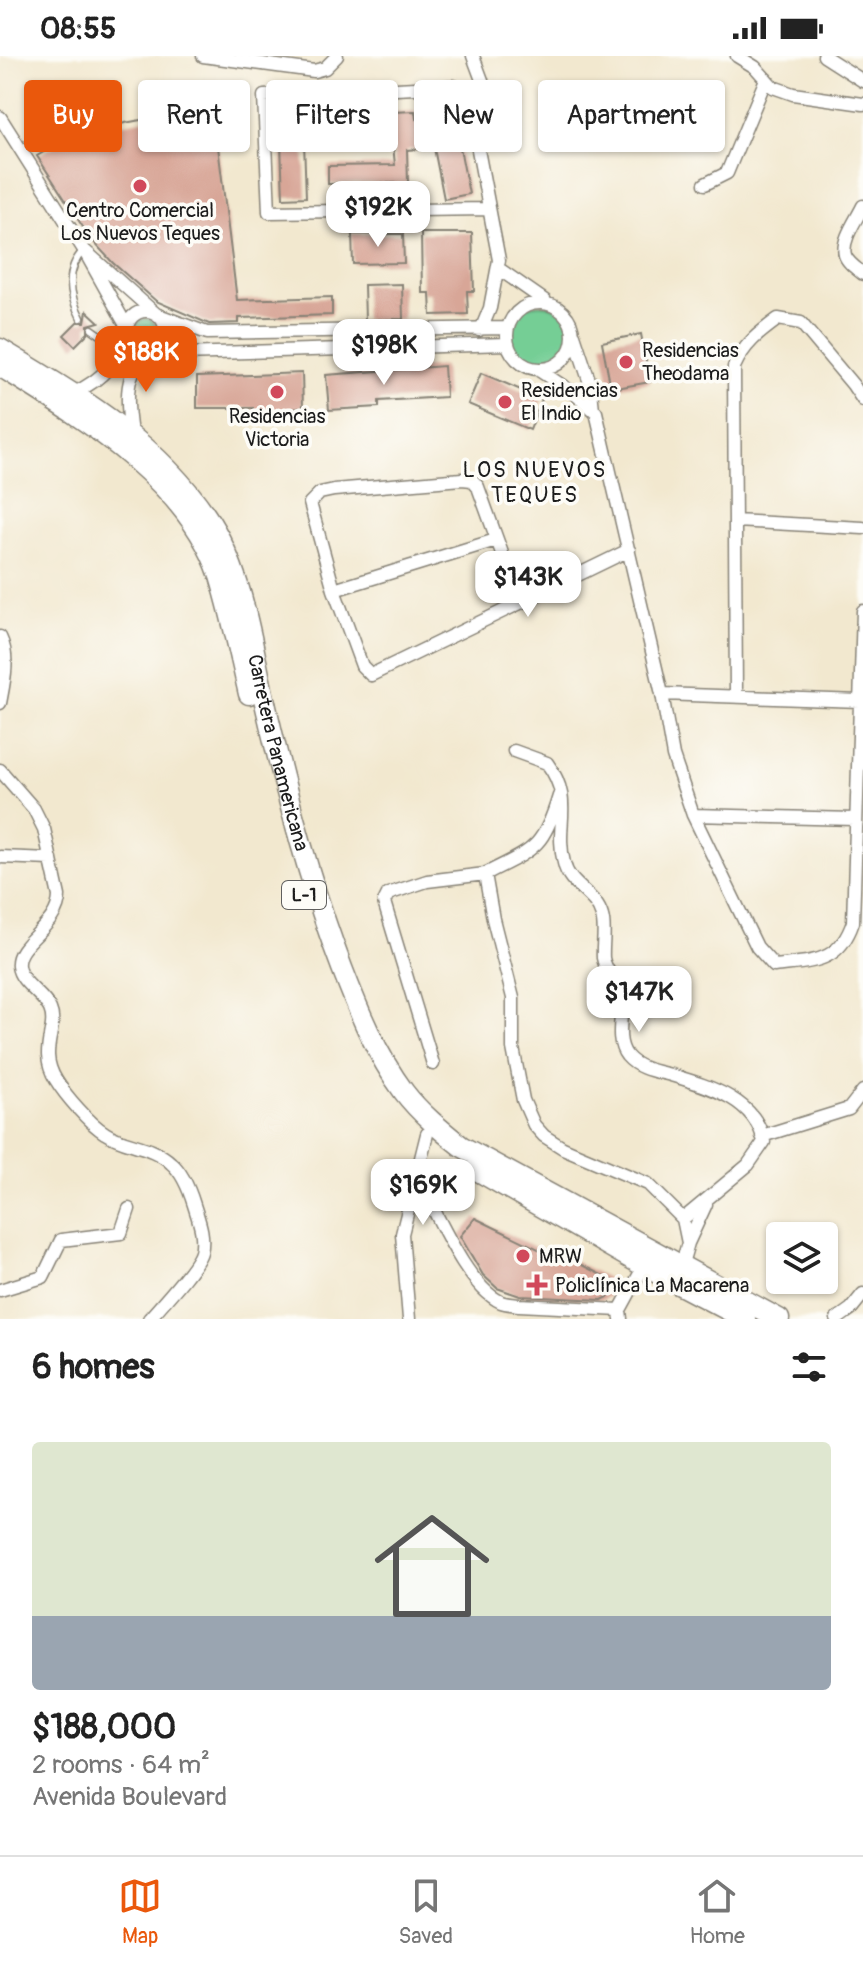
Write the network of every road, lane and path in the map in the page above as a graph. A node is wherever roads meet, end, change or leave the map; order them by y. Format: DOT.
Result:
graph roads {
  1 [pos="203,56"];
  2 [pos="337,56"];
  3 [pos="473,56"];
  4 [pos="737,56"];
  5 [pos="824,56"];
  6 [pos="766,79"];
  7 [pos="482,80"];
  8 [pos="863,81"];
  9 [pos="844,103"];
  10 [pos="863,104"];
  11 [pos="863,115"];
  12 [pos="0,117"];
  13 [pos="705,184"];
  14 [pos="863,206"];
  15 [pos="489,209"];
  16 [pos="84,250"];
  17 [pos="499,264"];
  18 [pos="863,274"];
  19 [pos="558,307"];
  20 [pos="156,314"];
  21 [pos="81,318"];
  22 [pos="127,327"];
  23 [pos="188,327"];
  24 [pos="507,328"];
  25 [pos="92,329"];
  26 [pos="479,330"];
  27 [pos="573,331"];
  28 [pos="507,344"];
  29 [pos="119,348"];
  30 [pos="0,349"];
  31 [pos="152,349"];
  32 [pos="182,354"];
  33 [pos="0,366"];
  34 [pos="537,369"];
  35 [pos="72,394"];
  36 [pos="863,400"];
  37 [pos="593,409"];
  38 [pos="131,433"];
  39 [pos="735,521"];
  40 [pos="863,528"];
  41 [pos="496,540"];
  42 [pos="629,550"];
  43 [pos="334,590"];
  44 [pos="520,603"];
  45 [pos="863,611"];
  46 [pos="0,637"];
  47 [pos="662,694"];
  48 [pos="736,696"];
  49 [pos="860,701"];
  50 [pos="0,703"];
  51 [pos="514,751"];
  52 [pos="0,770"];
  53 [pos="561,789"];
  54 [pos="693,815"];
  55 [pos="855,819"];
  56 [pos="0,857"];
  57 [pos="51,859"];
  58 [pos="485,874"];
  59 [pos="433,1064"];
  60 [pos="863,1091"];
  61 [pos="427,1134"];
  62 [pos="762,1136"];
  63 [pos="417,1177"];
  64 [pos="707,1201"];
  65 [pos="129,1209"];
  66 [pos="683,1219"];
  67 [pos="688,1243"];
  68 [pos="644,1266"];
  69 [pos="681,1267"];
  70 [pos="0,1290"];
  71 [pos="863,1294"];
  72 [pos="620,1314"];
  73 [pos="849,1314"];
  74 [pos="149,1319"];
  75 [pos="409,1319"];
  76 [pos="745,1319"];
  77 [pos="779,1319"];
  78 [pos="837,1319"];
  1 -- 2 [label="street"];
  3 -- 7 [label="street"];
  4 -- 6 [label="street"];
  5 -- 8 [label="street"];
  6 -- 9 [label="street"];
  6 -- 13 [label="street"];
  9 -- 10 [label="street"];
  9 -- 11 [label="street"];
  12 -- 16 [label="street"];
  14 -- 18 [label="street"];
  15 -- 15 [label="street"];
  15 -- 17 [label="street"];
  16 -- 20 [label="street"];
  16 -- 21 [label="lane"];
  16 -- 22 [label="street"];
  17 -- 19 [label="street"];
  17 -- 26 [label="street"];
  19 -- 24 [label="street"];
  19 -- 27 [label="street"];
  20 -- 22 [label="street"];
  20 -- 23 [label="street"];
  20 -- 31 [label="street"];
  22 -- 29 [label="street"];
  22 -- 31 [label="street"];
  23 -- 26 [label="street"];
  23 -- 32 [label="street"];
  24 -- 26 [label="street"];
  24 -- 28 [label="street"];
  25 -- 29 [label="lane"];
  27 -- 34 [label="street"];
  27 -- 37 [label="street"];
  28 -- 32 [label="street"];
  28 -- 34 [label="street"];
  29 -- 35 [label="street"];
  30 -- 35 [label="main road, Carretera Panamericana / L-1"];
  31 -- 32 [label="street"];
  31 -- 38 [label="street"];
  33 -- 61 [label="main road, Carretera Panamericana / L-1"];
  34 -- 37 [label="street"];
  35 -- 38 [label="main road, Carretera Panamericana / L-1"];
  36 -- 39 [label="street"];
  37 -- 42 [label="street"];
  38 -- 69 [label="main road, Carretera Panamericana / L-1"];
  39 -- 40 [label="street"];
  39 -- 48 [label="street"];
  41 -- 43 [label="street"];
  41 -- 43 [label="street"];
  41 -- 44 [label="street"];
  42 -- 44 [label="street"];
  42 -- 47 [label="street"];
  43 -- 44 [label="street"];
  45 -- 49 [label="street"];
  46 -- 50 [label="street"];
  47 -- 48 [label="street"];
  47 -- 54 [label="street"];
  48 -- 49 [label="street"];
  49 -- 55 [label="street"];
  51 -- 53 [label="street"];
  52 -- 57 [label="street"];
  53 -- 58 [label="street"];
  53 -- 62 [label="street"];
  54 -- 55 [label="street"];
  54 -- 55 [label="street"];
  56 -- 57 [label="street"];
  57 -- 74 [label="street"];
  58 -- 59 [label="street"];
  58 -- 66 [label="street"];
  60 -- 62 [label="street"];
  61 -- 63 [label="street"];
  61 -- 68 [label="main road, Carretera Panamericana / L-1"];
  62 -- 64 [label="street"];
  63 -- 72 [label="street"];
  63 -- 75 [label="street"];
  64 -- 66 [label="street"];
  64 -- 67 [label="street"];
  65 -- 70 [label="street"];
  66 -- 67 [label="street"];
  67 -- 69 [label="street"];
  68 -- 72 [label="street"];
  68 -- 76 [label="main road, Carretera Panamericana / L-1"];
  69 -- 77 [label="main road, Carretera Panamericana / L-1"];
  71 -- 73 [label="street"];
  73 -- 78 [label="street"];
}
